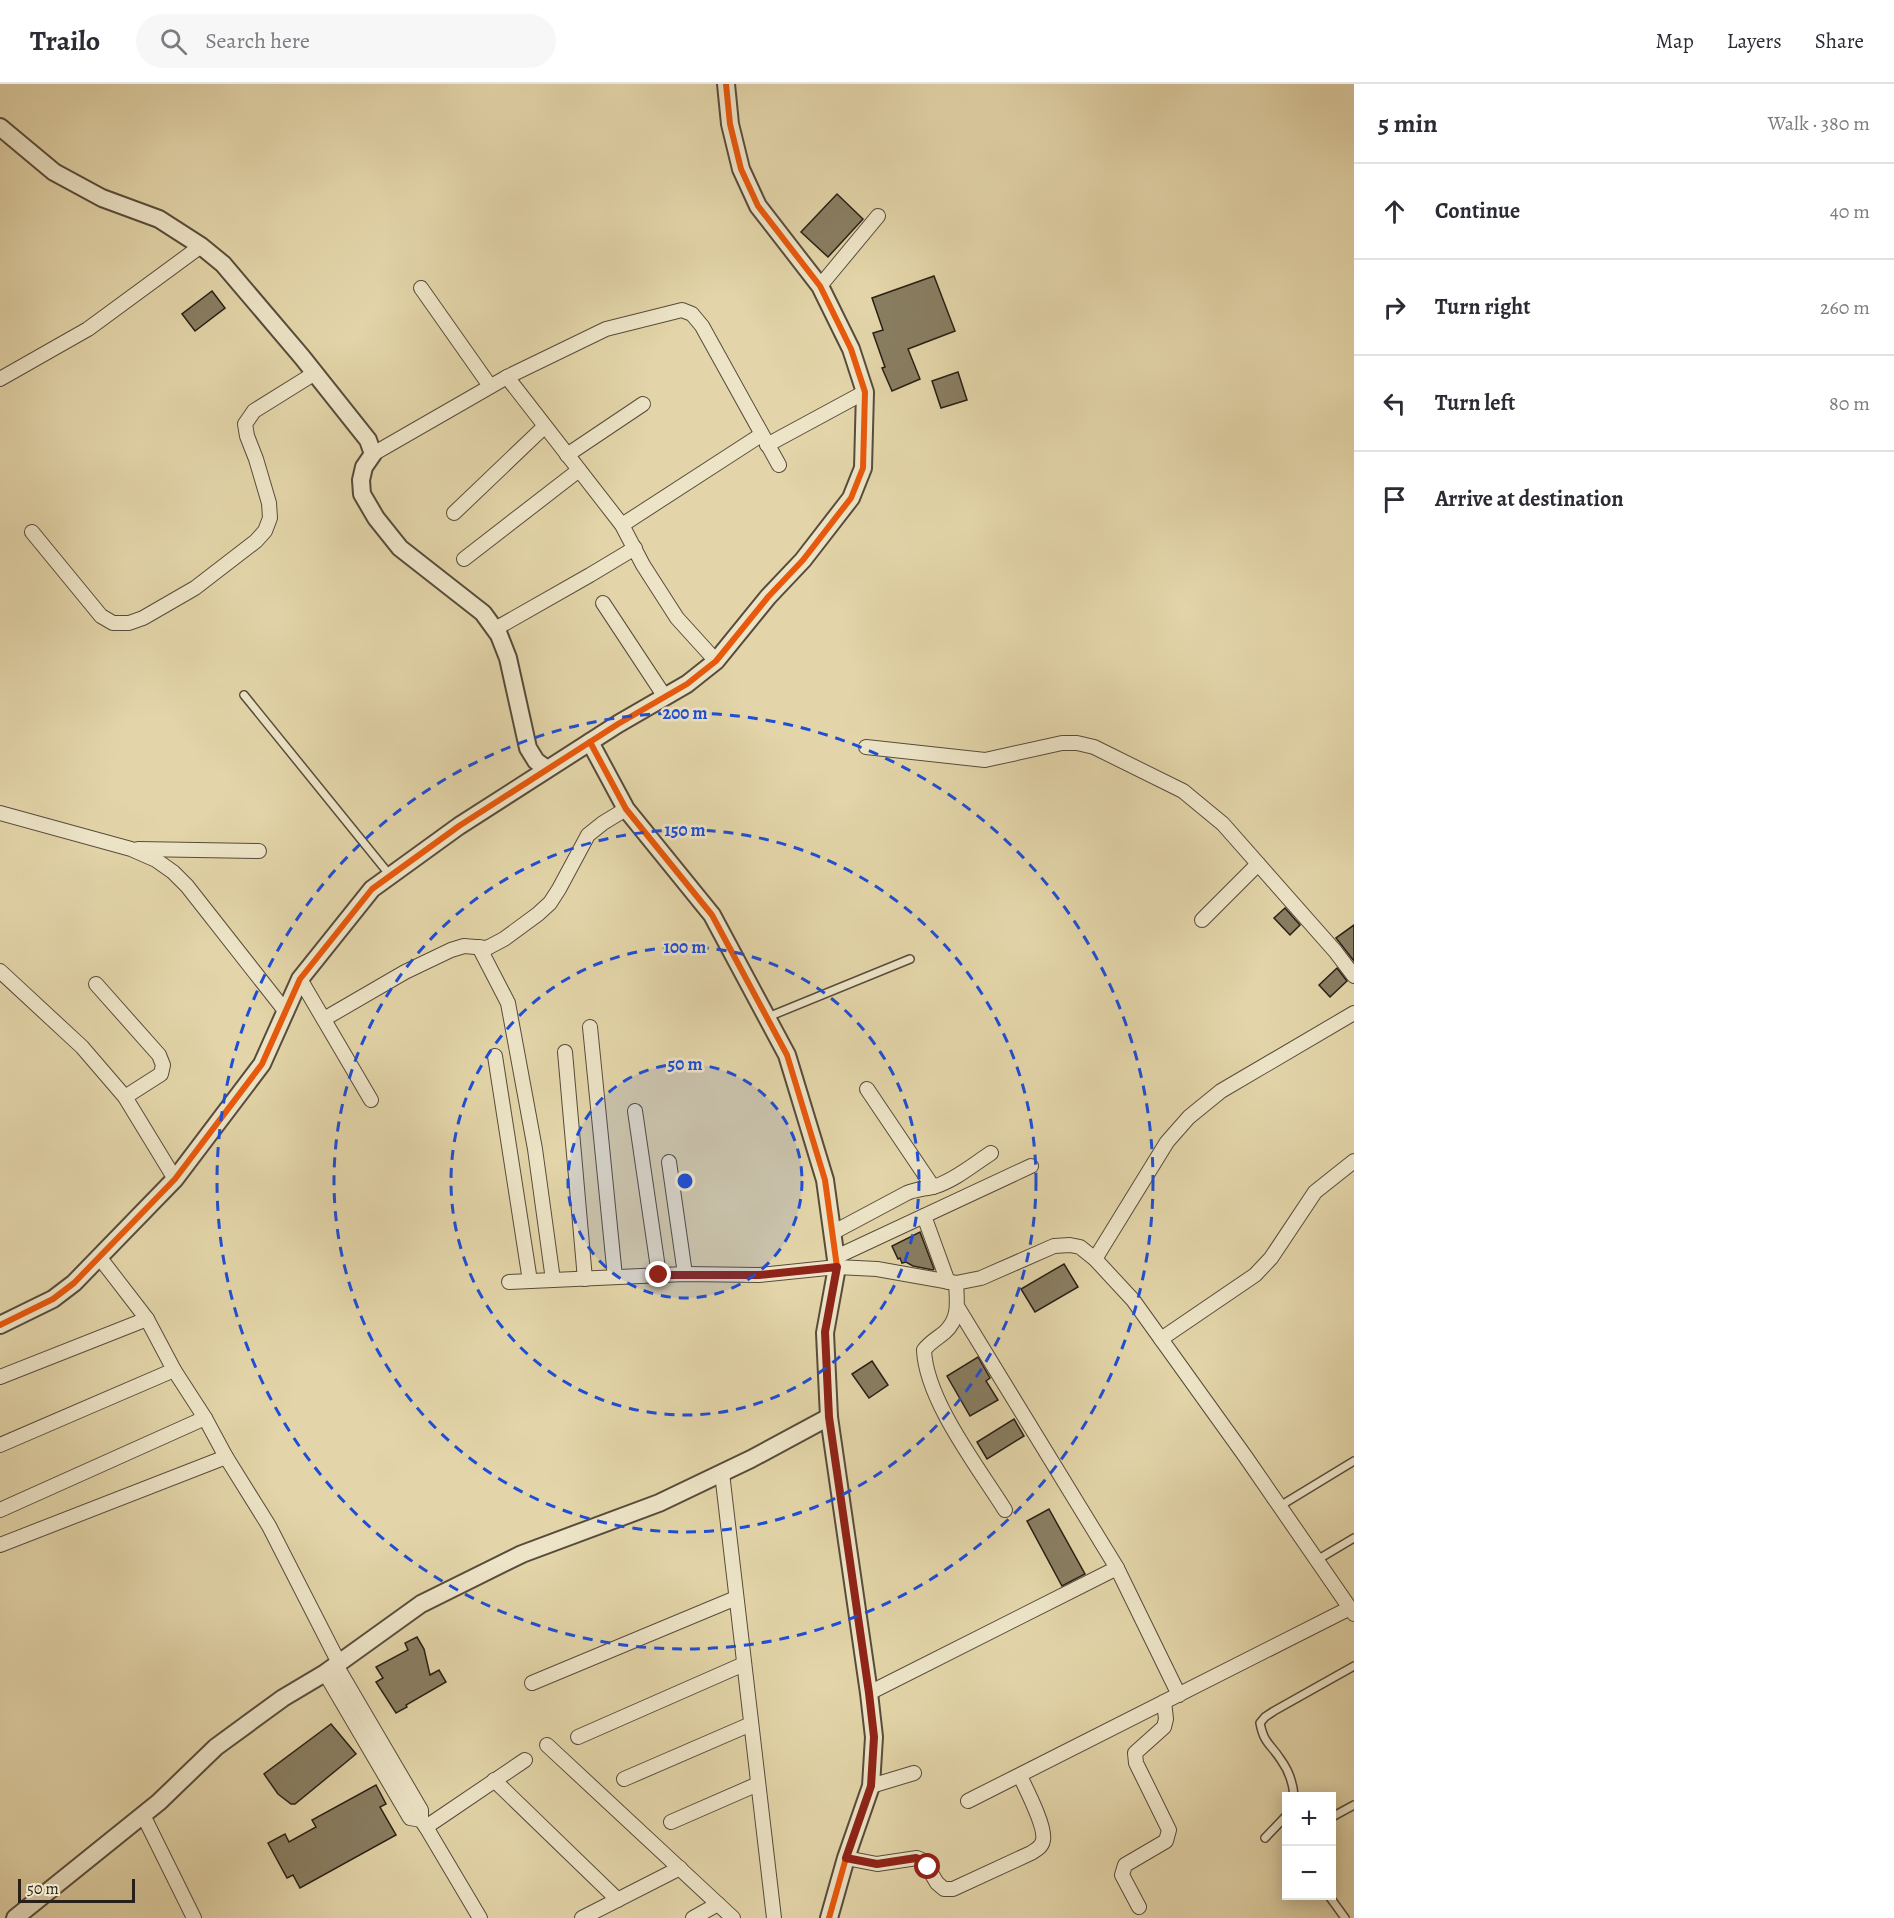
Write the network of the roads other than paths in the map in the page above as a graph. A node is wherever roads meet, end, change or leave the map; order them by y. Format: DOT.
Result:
graph roads {
  1 [pos="726,84"];
  2 [pos="0,127"];
  3 [pos="878,216"];
  4 [pos="201,246"];
  5 [pos="820,286"];
  6 [pos="421,288"];
  7 [pos="315,373"];
  8 [pos="507,377"];
  9 [pos="0,379"];
  10 [pos="490,386"];
  11 [pos="864,392"];
  12 [pos="643,404"];
  13 [pos="544,427"];
  14 [pos="764,440"];
  15 [pos="373,454"];
  16 [pos="567,455"];
  17 [pos="778,465"];
  18 [pos="579,470"];
  19 [pos="454,513"];
  20 [pos="622,525"];
  21 [pos="32,532"];
  22 [pos="634,548"];
  23 [pos="464,559"];
  24 [pos="603,603"];
  25 [pos="495,629"];
  26 [pos="716,661"];
  27 [pos="244,694"];
  28 [pos="665,697"];
  29 [pos="590,742"];
  30 [pos="866,747"];
  31 [pos="547,769"];
  32 [pos="626,809"];
  33 [pos="0,813"];
  34 [pos="131,849"];
  35 [pos="259,851"];
  36 [pos="1258,864"];
  37 [pos="390,876"];
  38 [pos="1202,920"];
  39 [pos="479,947"];
  40 [pos="910,960"];
  41 [pos="0,971"];
  42 [pos="1354,976"];
  43 [pos="300,979"];
  44 [pos="96,984"];
  45 [pos="286,1012"];
  46 [pos="1354,1013"];
  47 [pos="767,1017"];
  48 [pos="324,1019"];
  49 [pos="590,1027"];
  50 [pos="565,1052"];
  51 [pos="495,1056"];
  52 [pos="867,1089"];
  53 [pos="125,1097"];
  54 [pos="371,1100"];
  55 [pos="635,1111"];
  56 [pos="991,1153"];
  57 [pos="1354,1161"];
  58 [pos="669,1162"];
  59 [pos="1031,1166"];
  60 [pos="175,1179"];
  61 [pos="933,1187"];
  62 [pos="924,1216"];
  63 [pos="832,1233"];
  64 [pos="100,1257"];
  65 [pos="1095,1259"];
  66 [pos="837,1262"];
  67 [pos="685,1274"];
  68 [pos="659,1275"];
  69 [pos="615,1277"];
  70 [pos="585,1279"];
  71 [pos="553,1280"];
  72 [pos="530,1281"];
  73 [pos="509,1282"];
  74 [pos="952,1283"];
  75 [pos="958,1308"];
  76 [pos="147,1319"];
  77 [pos="0,1325"];
  78 [pos="1161,1340"];
  79 [pos="174,1370"];
  80 [pos="0,1377"];
  81 [pos="829,1417"];
  82 [pos="205,1418"];
  83 [pos="0,1445"];
  84 [pos="226,1456"];
  85 [pos="1354,1461"];
  86 [pos="722,1473"];
  87 [pos="1280,1506"];
  88 [pos="0,1510"];
  89 [pos="1005,1510"];
  90 [pos="1354,1538"];
  91 [pos="0,1545"];
  92 [pos="1317,1560"];
  93 [pos="1116,1568"];
  94 [pos="736,1598"];
  95 [pos="1352,1611"];
  96 [pos="744,1664"];
  97 [pos="1354,1666"];
  98 [pos="333,1667"];
  99 [pos="531,1683"];
  100 [pos="869,1693"];
  101 [pos="1179,1695"];
  102 [pos="1164,1702"];
  103 [pos="751,1724"];
  104 [pos="578,1737"];
  105 [pos="548,1744"];
  106 [pos="525,1760"];
  107 [pos="914,1773"];
  108 [pos="1020,1776"];
  109 [pos="624,1779"];
  110 [pos="494,1780"];
  111 [pos="758,1784"];
  112 [pos="871,1786"];
  113 [pos="1294,1792"];
  114 [pos="968,1801"];
  115 [pos="1354,1805"];
  116 [pos="143,1815"];
  117 [pos="1336,1815"];
  118 [pos="1282,1821"];
  119 [pos="671,1822"];
  120 [pos="423,1824"];
  121 [pos="1265,1838"];
  122 [pos="846,1858"];
  123 [pos="680,1868"];
  124 [pos="618,1900"];
  125 [pos="1332,1900"];
  126 [pos="718,1904"];
  127 [pos="1139,1907"];
  128 [pos="15,1918"];
  129 [pos="195,1918"];
  130 [pos="480,1918"];
  131 [pos="582,1918"];
  132 [pos="693,1918"];
  133 [pos="733,1918"];
  134 [pos="774,1918"];
  135 [pos="829,1918"];
  136 [pos="1345,1918"];
  1 -- 5 [label="street"];
  2 -- 4 [label="street"];
  3 -- 5 [label="street"];
  4 -- 7 [label="street"];
  4 -- 9 [label="street"];
  5 -- 11 [label="street"];
  6 -- 10 [label="street"];
  7 -- 15 [label="street"];
  7 -- 21 [label="street"];
  8 -- 10 [label="street"];
  8 -- 13 [label="street"];
  8 -- 14 [label="street"];
  10 -- 15 [label="street"];
  11 -- 14 [label="street"];
  11 -- 26 [label="street"];
  12 -- 16 [label="street"];
  13 -- 16 [label="street"];
  13 -- 19 [label="street"];
  14 -- 17 [label="street"];
  14 -- 20 [label="street"];
  15 -- 25 [label="street"];
  16 -- 18 [label="street"];
  18 -- 20 [label="street"];
  18 -- 23 [label="street"];
  20 -- 22 [label="street"];
  22 -- 25 [label="street"];
  22 -- 26 [label="street"];
  24 -- 28 [label="street"];
  25 -- 31 [label="street"];
  26 -- 28 [label="street"];
  27 -- 37 [label="lane"];
  28 -- 29 [label="street"];
  29 -- 31 [label="street"];
  29 -- 32 [label="street"];
  30 -- 36 [label="street"];
  31 -- 37 [label="street"];
  32 -- 39 [label="street"];
  32 -- 47 [label="street"];
  33 -- 34 [label="street"];
  34 -- 35 [label="street"];
  34 -- 45 [label="street"];
  36 -- 38 [label="street"];
  36 -- 42 [label="street"];
  37 -- 43 [label="street"];
  39 -- 48 [label="street"];
  39 -- 71 [label="street"];
  40 -- 47 [label="lane"];
  41 -- 53 [label="street"];
  43 -- 45 [label="street"];
  43 -- 48 [label="street"];
  44 -- 53 [label="street"];
  45 -- 60 [label="street"];
  46 -- 65 [label="street"];
  47 -- 63 [label="street"];
  48 -- 54 [label="street"];
  49 -- 69 [label="street"];
  50 -- 70 [label="street"];
  51 -- 72 [label="street"];
  52 -- 61 [label="street"];
  53 -- 60 [label="street"];
  55 -- 68 [label="street"];
  56 -- 61 [label="street"];
  57 -- 78 [label="street"];
  58 -- 67 [label="street"];
  59 -- 62 [label="street"];
  60 -- 64 [label="street"];
  61 -- 63 [label="street"];
  62 -- 66 [label="street"];
  62 -- 74 [label="street"];
  63 -- 66 [label="street"];
  64 -- 76 [label="street"];
  64 -- 77 [label="street"];
  65 -- 74 [label="street"];
  65 -- 78 [label="street"];
  66 -- 67 [label="street"];
  66 -- 74 [label="street"];
  66 -- 81 [label="street"];
  67 -- 68 [label="street"];
  68 -- 69 [label="street"];
  69 -- 70 [label="street"];
  70 -- 71 [label="street"];
  71 -- 72 [label="street"];
  72 -- 73 [label="street"];
  74 -- 75 [label="street"];
  75 -- 89 [label="street"];
  75 -- 93 [label="street"];
  76 -- 79 [label="street"];
  76 -- 80 [label="street"];
  78 -- 87 [label="street"];
  79 -- 82 [label="street"];
  79 -- 83 [label="street"];
  81 -- 86 [label="street"];
  81 -- 100 [label="street"];
  82 -- 84 [label="street"];
  82 -- 88 [label="street"];
  84 -- 91 [label="street"];
  84 -- 98 [label="street"];
  85 -- 87 [label="lane"];
  86 -- 94 [label="street"];
  86 -- 98 [label="street"];
  87 -- 92 [label="street"];
  90 -- 92 [label="lane"];
  92 -- 95 [label="street"];
  93 -- 100 [label="street"];
  93 -- 101 [label="street"];
  94 -- 96 [label="street"];
  94 -- 99 [label="street"];
  95 -- 101 [label="street"];
  96 -- 103 [label="street"];
  96 -- 104 [label="street"];
  97 -- 113 [label="lane"];
  98 -- 116 [label="street"];
  98 -- 120 [label="street"];
  100 -- 112 [label="street"];
  101 -- 102 [label="street"];
  102 -- 108 [label="street"];
  102 -- 127 [label="street"];
  103 -- 109 [label="street"];
  103 -- 111 [label="street"];
  105 -- 123 [label="street"];
  106 -- 110 [label="street"];
  107 -- 112 [label="street"];
  108 -- 114 [label="street"];
  108 -- 122 [label="street"];
  110 -- 120 [label="street"];
  110 -- 124 [label="street"];
  111 -- 119 [label="street"];
  111 -- 134 [label="street"];
  112 -- 122 [label="street"];
  115 -- 117 [label="lane"];
  116 -- 128 [label="street"];
  116 -- 129 [label="street"];
  118 -- 121 [label="lane"];
  120 -- 130 [label="street"];
  122 -- 135 [label="street"];
  123 -- 124 [label="street"];
  123 -- 126 [label="street"];
  124 -- 131 [label="street"];
  125 -- 136 [label="lane"];
  126 -- 132 [label="street"];
  126 -- 133 [label="street"];
}
